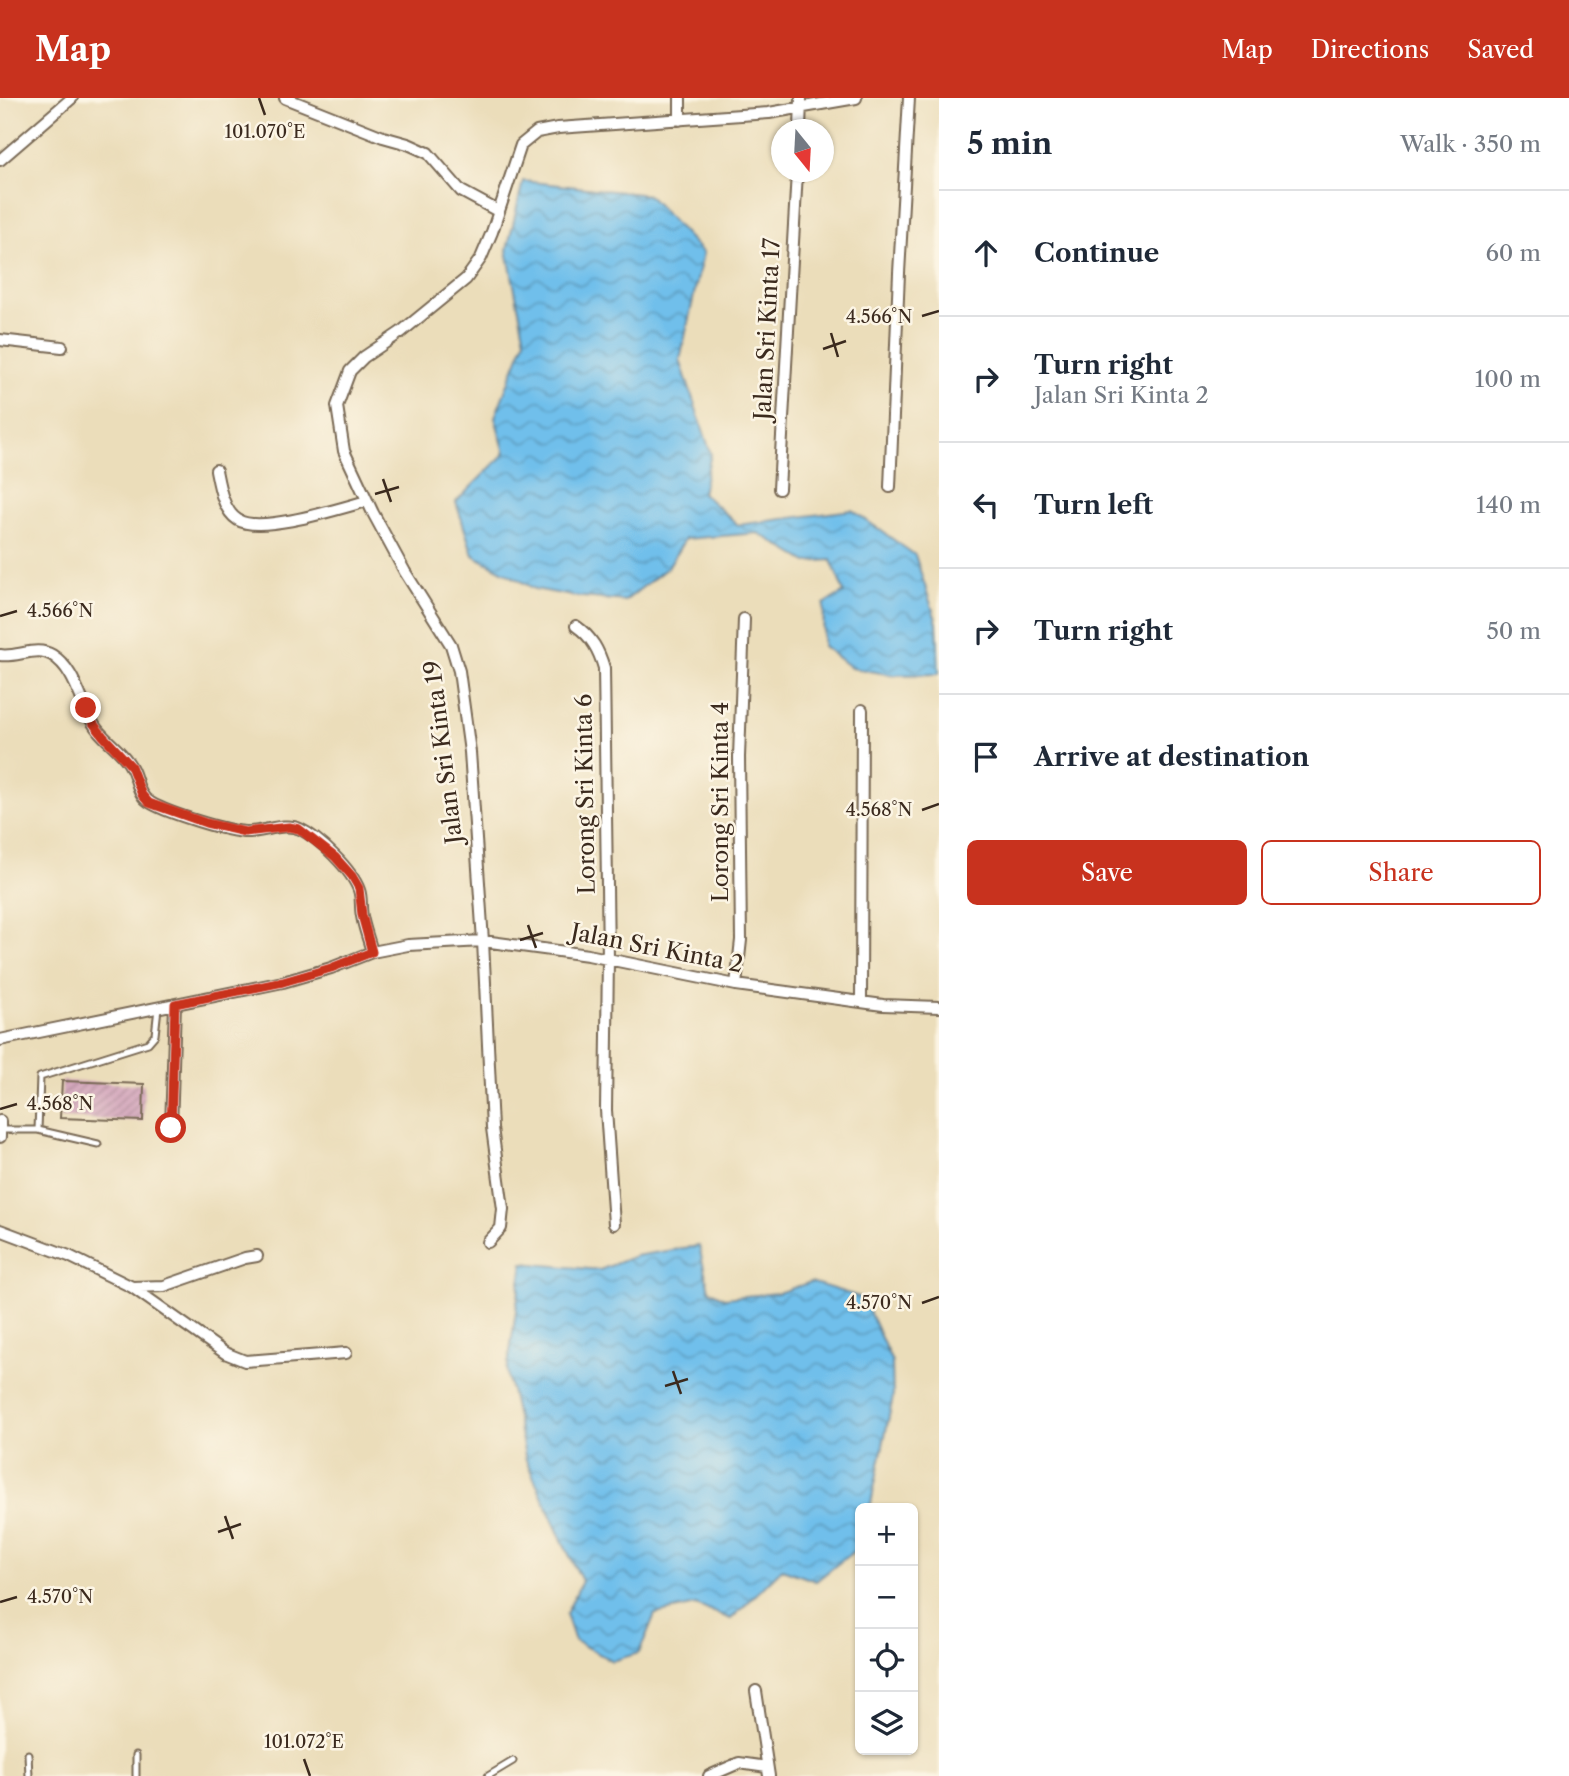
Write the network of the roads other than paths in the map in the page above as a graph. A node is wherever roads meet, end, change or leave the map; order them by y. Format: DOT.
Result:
graph roads {
  1 [pos="72,98"];
  2 [pos="285,98"];
  3 [pos="680,98"];
  4 [pos="856,98"];
  5 [pos="909,98"];
  6 [pos="801,102"];
  7 [pos="680,120"];
  8 [pos="0,160"];
  9 [pos="796,182"];
  10 [pos="498,211"];
  11 [pos="0,340"];
  12 [pos="62,347"];
  13 [pos="216,470"];
  14 [pos="890,487"];
  15 [pos="779,489"];
  16 [pos="367,500"];
  17 [pos="744,619"];
  18 [pos="576,626"];
  19 [pos="0,655"];
  20 [pos="862,710"];
  21 [pos="483,941"];
  22 [pos="372,952"];
  23 [pos="608,959"];
  24 [pos="736,985"];
  25 [pos="861,1002"];
  26 [pos="175,1004"];
  27 [pos="939,1007"];
  28 [pos="158,1008"];
  29 [pos="0,1040"];
  30 [pos="171,1128"];
  31 [pos="0,1130"];
  32 [pos="38,1130"];
  33 [pos="98,1144"];
  34 [pos="614,1224"];
  35 [pos="0,1230"];
  36 [pos="488,1242"];
  37 [pos="257,1256"];
  38 [pos="132,1286"];
  39 [pos="346,1353"];
  40 [pos="756,1691"];
  41 [pos="28,1754"];
  42 [pos="136,1755"];
  43 [pos="513,1760"];
  44 [pos="768,1772"];
  45 [pos="29,1776"];
  46 [pos="136,1776"];
  47 [pos="488,1776"];
  48 [pos="709,1776"];
  1 -- 8 [label="street"];
  2 -- 10 [label="street"];
  3 -- 7 [label="street"];
  4 -- 6 [label="street, Jalan Sri Kinta 19"];
  5 -- 14 [label="street"];
  6 -- 7 [label="street, Jalan Sri Kinta 19"];
  7 -- 10 [label="street, Jalan Sri Kinta 19"];
  9 -- 15 [label="street, Jalan Sri Kinta 17"];
  10 -- 16 [label="street, Jalan Sri Kinta 19"];
  11 -- 12 [label="street"];
  13 -- 16 [label="street"];
  16 -- 21 [label="street, Jalan Sri Kinta 19"];
  17 -- 24 [label="street, Lorong Sri Kinta 4"];
  18 -- 23 [label="street, Lorong Sri Kinta 6"];
  19 -- 22 [label="street"];
  20 -- 25 [label="street"];
  21 -- 22 [label="street, Jalan Sri Kinta 2"];
  21 -- 23 [label="street, Jalan Sri Kinta 2"];
  21 -- 36 [label="street, Jalan Sri Kinta 19"];
  22 -- 26 [label="street, Jalan Sri Kinta 2"];
  23 -- 24 [label="street, Jalan Sri Kinta 2"];
  23 -- 34 [label="street, Lorong Sri Kinta 6"];
  24 -- 25 [label="street, Jalan Sri Kinta 2"];
  25 -- 27 [label="street, Jalan Sri Kinta 2"];
  26 -- 28 [label="street, Jalan Sri Kinta 2"];
  26 -- 30 [label="street"];
  28 -- 29 [label="street, Jalan Sri Kinta 2"];
  28 -- 32 [label="lane"];
  31 -- 32 [label="lane"];
  32 -- 33 [label="lane"];
  35 -- 38 [label="street"];
  37 -- 38 [label="street"];
  38 -- 39 [label="street"];
  40 -- 44 [label="street"];
  41 -- 45 [label="lane"];
  42 -- 46 [label="lane"];
  43 -- 47 [label="lane"];
  44 -- 48 [label="street"];
}
